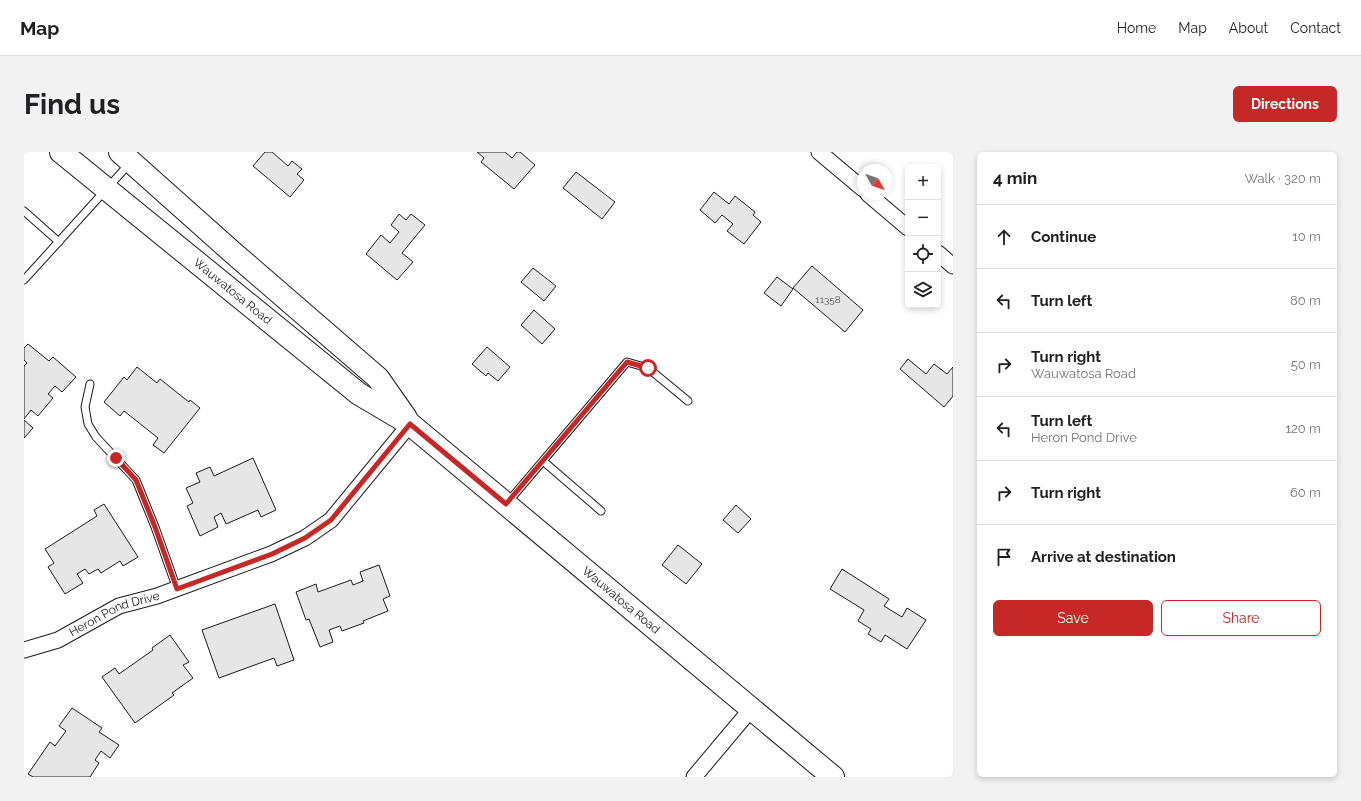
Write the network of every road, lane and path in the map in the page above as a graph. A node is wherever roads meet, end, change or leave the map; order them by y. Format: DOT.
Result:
graph roads {
  1 [pos="61,152"];
  2 [pos="819,152"];
  3 [pos="126,157"];
  4 [pos="857,184"];
  5 [pos="106,190"];
  6 [pos="875,200"];
  7 [pos="24,211"];
  8 [pos="905,225"];
  9 [pos="59,242"];
  10 [pos="941,256"];
  11 [pos="953,266"];
  12 [pos="24,280"];
  13 [pos="90,384"];
  14 [pos="688,401"];
  15 [pos="410,424"];
  16 [pos="543,461"];
  17 [pos="506,504"];
  18 [pos="601,510"];
  19 [pos="177,589"];
  20 [pos="24,653"];
  21 [pos="752,708"];
  22 [pos="694,777"];
  23 [pos="833,777"];
  1 -- 5 [label="main road, Wauwatosa Road"];
  2 -- 4 [label="street"];
  3 -- 5 [label="lane"];
  3 -- 15 [label="main road, Wauwatosa Road"];
  5 -- 9 [label="lane"];
  5 -- 15 [label="main road, Wauwatosa Road"];
  6 -- 8 [label="street"];
  7 -- 9 [label="lane"];
  9 -- 12 [label="lane"];
  10 -- 11 [label="street"];
  13 -- 19 [label="lane"];
  14 -- 16 [label="lane"];
  15 -- 17 [label="main road, Wauwatosa Road"];
  15 -- 19 [label="street, Heron Pond Drive"];
  16 -- 17 [label="lane"];
  16 -- 18 [label="lane"];
  17 -- 21 [label="main road, Wauwatosa Road"];
  19 -- 20 [label="street, Heron Pond Drive"];
  21 -- 22 [label="street"];
  21 -- 23 [label="main road, Wauwatosa Road"];
}
